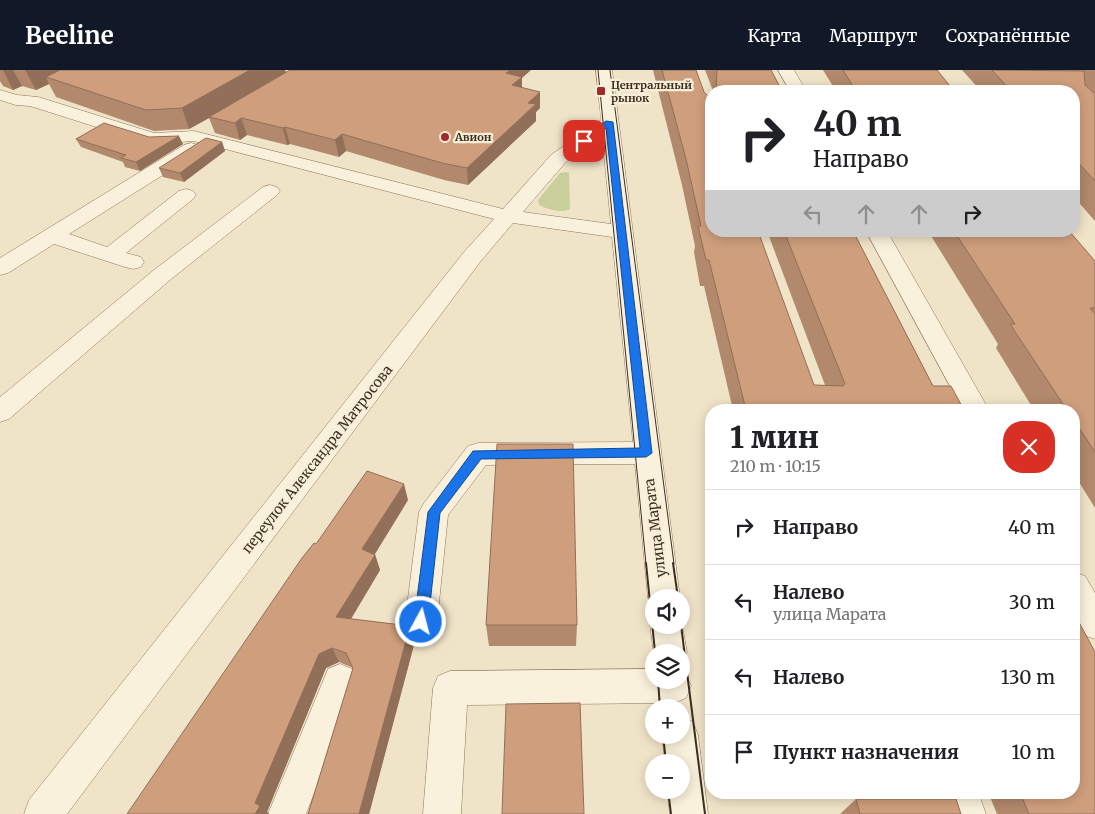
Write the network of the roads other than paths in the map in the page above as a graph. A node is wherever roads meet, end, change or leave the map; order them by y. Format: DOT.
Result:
graph roads {
  1 [pos="604,70"];
  2 [pos="786,70"];
  3 [pos="795,85"];
  4 [pos="50,92"];
  5 [pos="0,95"];
  6 [pos="32,101"];
  7 [pos="609,122"];
  8 [pos="205,133"];
  9 [pos="270,191"];
  10 [pos="186,195"];
  11 [pos="507,216"];
  12 [pos="622,232"];
  13 [pos="52,236"];
  14 [pos="879,237"];
  15 [pos="110,255"];
  16 [pos="133,262"];
  17 [pos="0,268"];
  18 [pos="973,404"];
  19 [pos="0,412"];
  20 [pos="646,453"];
  21 [pos="663,589"];
  22 [pos="1080,597"];
  23 [pos="421,622"];
  24 [pos="1095,624"];
  25 [pos="340,681"];
  26 [pos="675,691"];
  27 [pos="681,744"];
  28 [pos="962,799"];
  29 [pos="43,814"];
  30 [pos="287,814"];
  31 [pos="442,814"];
  32 [pos="689,814"];
  33 [pos="967,814"];
  1 -- 7 [label="street, улица Марата"];
  2 -- 3 [label="street"];
  4 -- 6 [label="street"];
  5 -- 6 [label="street"];
  6 -- 8 [label="street"];
  7 -- 11 [label="street, переулок Александра Матросова"];
  7 -- 12 [label="street, улица Марата"];
  8 -- 11 [label="street"];
  8 -- 13 [label="street"];
  9 -- 19 [label="street"];
  10 -- 15 [label="street"];
  11 -- 12 [label="street"];
  11 -- 29 [label="street, переулок Александра Матросова"];
  12 -- 20 [label="street, улица Марата"];
  13 -- 15 [label="street"];
  13 -- 17 [label="street"];
  14 -- 18 [label="street"];
  15 -- 16 [label="street"];
  20 -- 21 [label="street, улица Марата"];
  20 -- 23 [label="street"];
  22 -- 24 [label="street"];
  25 -- 30 [label="street"];
  26 -- 31 [label="street"];
  27 -- 32 [label="street"];
  28 -- 33 [label="street"];
}
